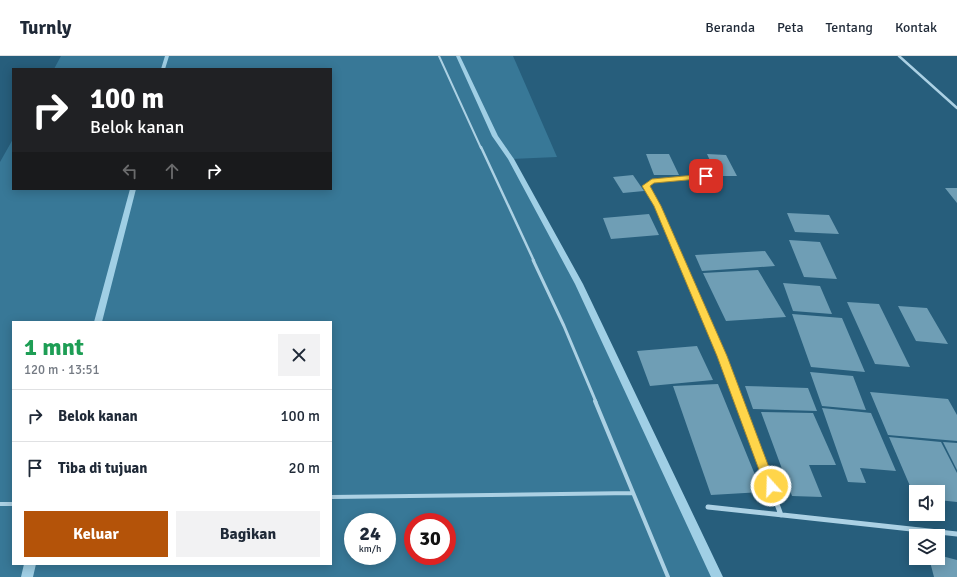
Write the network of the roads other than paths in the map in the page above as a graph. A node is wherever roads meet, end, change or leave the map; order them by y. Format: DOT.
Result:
graph roads {
  1 [pos="439,56"];
  2 [pos="899,56"];
  3 [pos="957,108"];
  4 [pos="706,176"];
  5 [pos="633,492"];
  6 [pos="332,497"];
  7 [pos="0,504"];
  8 [pos="12,504"];
  9 [pos="708,508"];
  10 [pos="781,516"];
  11 [pos="957,534"];
  12 [pos="668,577"];
  1 -- 5 [label="lane"];
  2 -- 3 [label="street"];
  4 -- 10 [label="street"];
  5 -- 6 [label="lane"];
  5 -- 12 [label="lane"];
  7 -- 8 [label="lane"];
  9 -- 10 [label="street"];
  10 -- 11 [label="street"];
}
